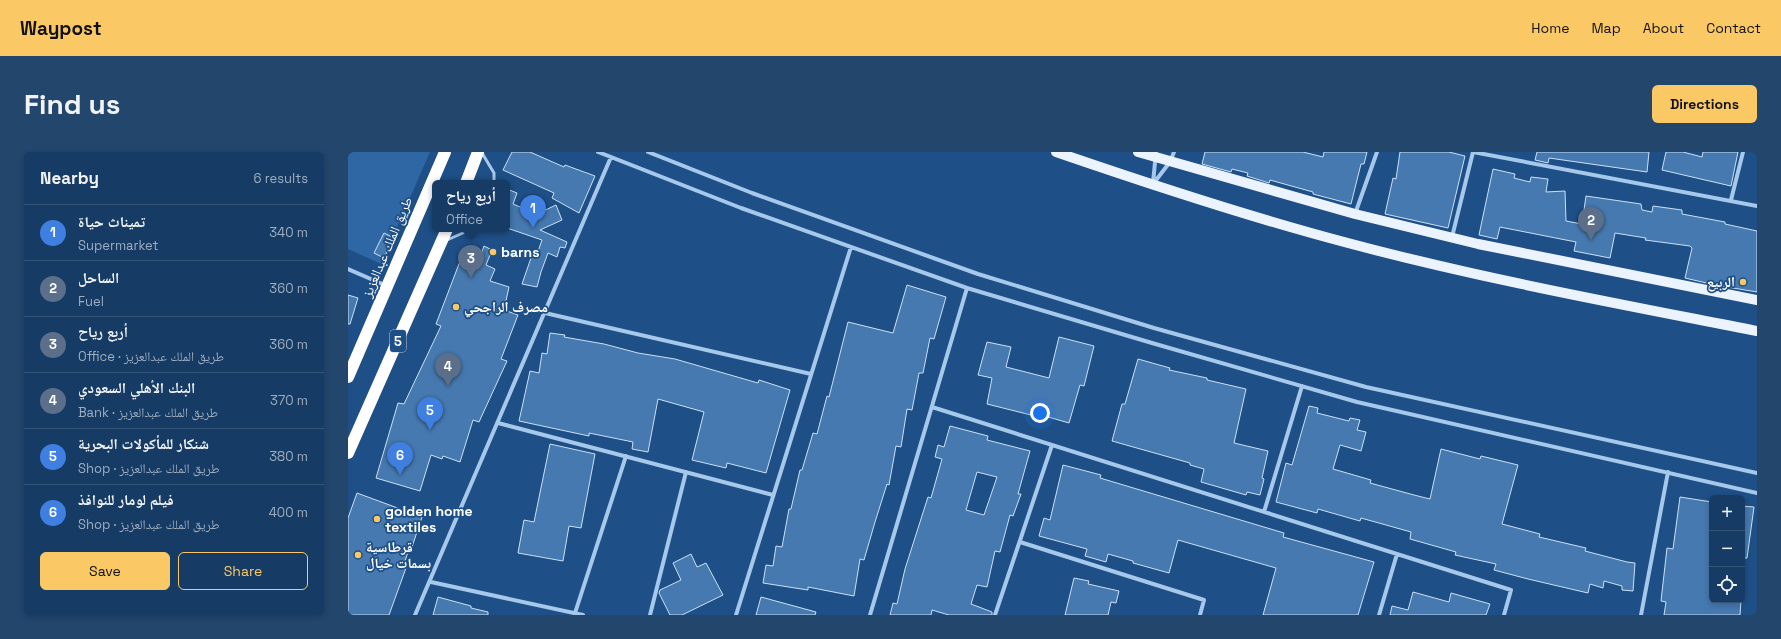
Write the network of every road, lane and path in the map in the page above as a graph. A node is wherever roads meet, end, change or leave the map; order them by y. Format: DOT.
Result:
graph roads {
  1 [pos="444,152"];
  2 [pos="478,152"];
  3 [pos="482,152"];
  4 [pos="598,152"];
  5 [pos="648,152"];
  6 [pos="1056,152"];
  7 [pos="1138,152"];
  8 [pos="1174,152"];
  9 [pos="1376,152"];
  10 [pos="1473,152"];
  11 [pos="1743,152"];
  12 [pos="1156,155"];
  13 [pos="611,157"];
  14 [pos="1170,162"];
  15 [pos="432,180"];
  16 [pos="432,180"];
  17 [pos="467,180"];
  18 [pos="494,180"];
  19 [pos="1153,184"];
  20 [pos="1731,200"];
  21 [pos="1757,206"];
  22 [pos="1355,214"];
  23 [pos="446,232"];
  24 [pos="465,232"];
  25 [pos="1452,238"];
  26 [pos="439,246"];
  27 [pos="851,247"];
  28 [pos="348,269"];
  29 [pos="387,286"];
  30 [pos="967,288"];
  31 [pos="1757,300"];
  32 [pos="545,313"];
  33 [pos="1757,332"];
  34 [pos="811,374"];
  35 [pos="348,377"];
  36 [pos="1302,386"];
  37 [pos="932,407"];
  38 [pos="498,423"];
  39 [pos="1052,445"];
  40 [pos="348,453"];
  41 [pos="626,456"];
  42 [pos="686,472"];
  43 [pos="1668,472"];
  44 [pos="1757,473"];
  45 [pos="1757,493"];
  46 [pos="773,495"];
  47 [pos="1264,512"];
  48 [pos="1020,542"];
  49 [pos="1398,554"];
  50 [pos="430,582"];
  51 [pos="575,613"];
  52 [pos="415,615"];
  53 [pos="583,615"];
  54 [pos="650,615"];
  55 [pos="736,615"];
  56 [pos="870,615"];
  57 [pos="995,615"];
  58 [pos="1200,615"];
  59 [pos="1378,615"];
  60 [pos="1504,615"];
  61 [pos="1641,615"];
  1 -- 15 [label="highway, طريق الملك عبدالعزيز / 5"];
  2 -- 17 [label="highway"];
  3 -- 18 [label="lane"];
  4 -- 13 [label="street"];
  5 -- 44 [label="street"];
  6 -- 19 [label="main road"];
  7 -- 12 [label="main road"];
  8 -- 14 [label="street"];
  9 -- 22 [label="street"];
  10 -- 20 [label="street"];
  10 -- 25 [label="street"];
  11 -- 20 [label="street"];
  12 -- 14 [label="main road"];
  12 -- 19 [label="street"];
  13 -- 27 [label="street"];
  13 -- 32 [label="street"];
  14 -- 19 [label="street"];
  14 -- 22 [label="main road"];
  16 -- 29 [label="highway, طريق الملك عبدالعزيز / 5"];
  19 -- 33 [label="main road"];
  20 -- 21 [label="street"];
  22 -- 25 [label="main road"];
  23 -- 26 [label="highway, 5"];
  24 -- 26 [label="lane"];
  25 -- 31 [label="main road"];
  26 -- 40 [label="highway, 5"];
  27 -- 30 [label="street"];
  27 -- 34 [label="street"];
  28 -- 29 [label="street"];
  29 -- 35 [label="highway, طريق الملك عبدالعزيز / 5"];
  30 -- 36 [label="street"];
  30 -- 37 [label="street"];
  32 -- 34 [label="street"];
  32 -- 38 [label="street"];
  34 -- 46 [label="street"];
  36 -- 43 [label="street"];
  36 -- 47 [label="street"];
  37 -- 39 [label="street"];
  37 -- 56 [label="street"];
  38 -- 41 [label="street"];
  38 -- 50 [label="street"];
  39 -- 47 [label="street"];
  39 -- 48 [label="street"];
  41 -- 42 [label="street"];
  41 -- 51 [label="street"];
  42 -- 46 [label="street"];
  42 -- 54 [label="street"];
  43 -- 45 [label="street"];
  43 -- 61 [label="street"];
  46 -- 55 [label="street"];
  47 -- 49 [label="street"];
  48 -- 57 [label="street"];
  48 -- 58 [label="street"];
  49 -- 59 [label="street"];
  49 -- 60 [label="street"];
  50 -- 51 [label="street"];
  50 -- 52 [label="street"];
  51 -- 53 [label="street"];
}
